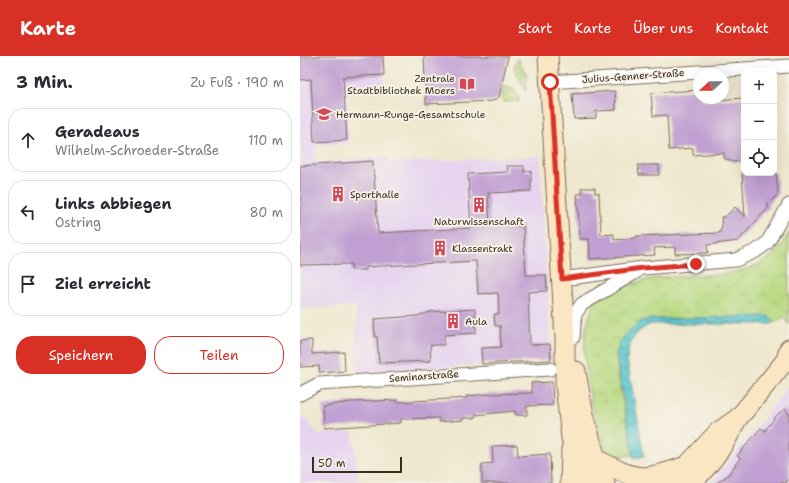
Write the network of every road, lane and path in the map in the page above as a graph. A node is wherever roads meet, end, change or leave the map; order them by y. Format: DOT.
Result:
graph roads {
  1 [pos="548,56"];
  2 [pos="789,66"];
  3 [pos="550,82"];
  4 [pos="789,205"];
  5 [pos="643,268"];
  6 [pos="562,279"];
  7 [pos="569,343"];
  8 [pos="788,356"];
  9 [pos="550,369"];
  10 [pos="300,394"];
  11 [pos="738,418"];
  12 [pos="571,438"];
  13 [pos="596,460"];
  14 [pos="689,464"];
  15 [pos="570,483"];
  16 [pos="587,483"];
  17 [pos="605,483"];
  18 [pos="671,483"];
  19 [pos="692,483"];
  1 -- 3 [label="main road"];
  2 -- 3 [label="street, Julius-Genner-Straße"];
  3 -- 6 [label="main road"];
  4 -- 5 [label="street"];
  5 -- 6 [label="street"];
  5 -- 7 [label="street"];
  6 -- 7 [label="main road"];
  7 -- 12 [label="main road"];
  7 -- 13 [label="main road"];
  8 -- 11 [label="main road"];
  9 -- 10 [label="street, Seminarstraße"];
  11 -- 14 [label="main road"];
  11 -- 19 [label="main road"];
  12 -- 15 [label="main road"];
  12 -- 16 [label="main road"];
  13 -- 14 [label="main road"];
  13 -- 17 [label="main road"];
  14 -- 18 [label="main road"];
}
